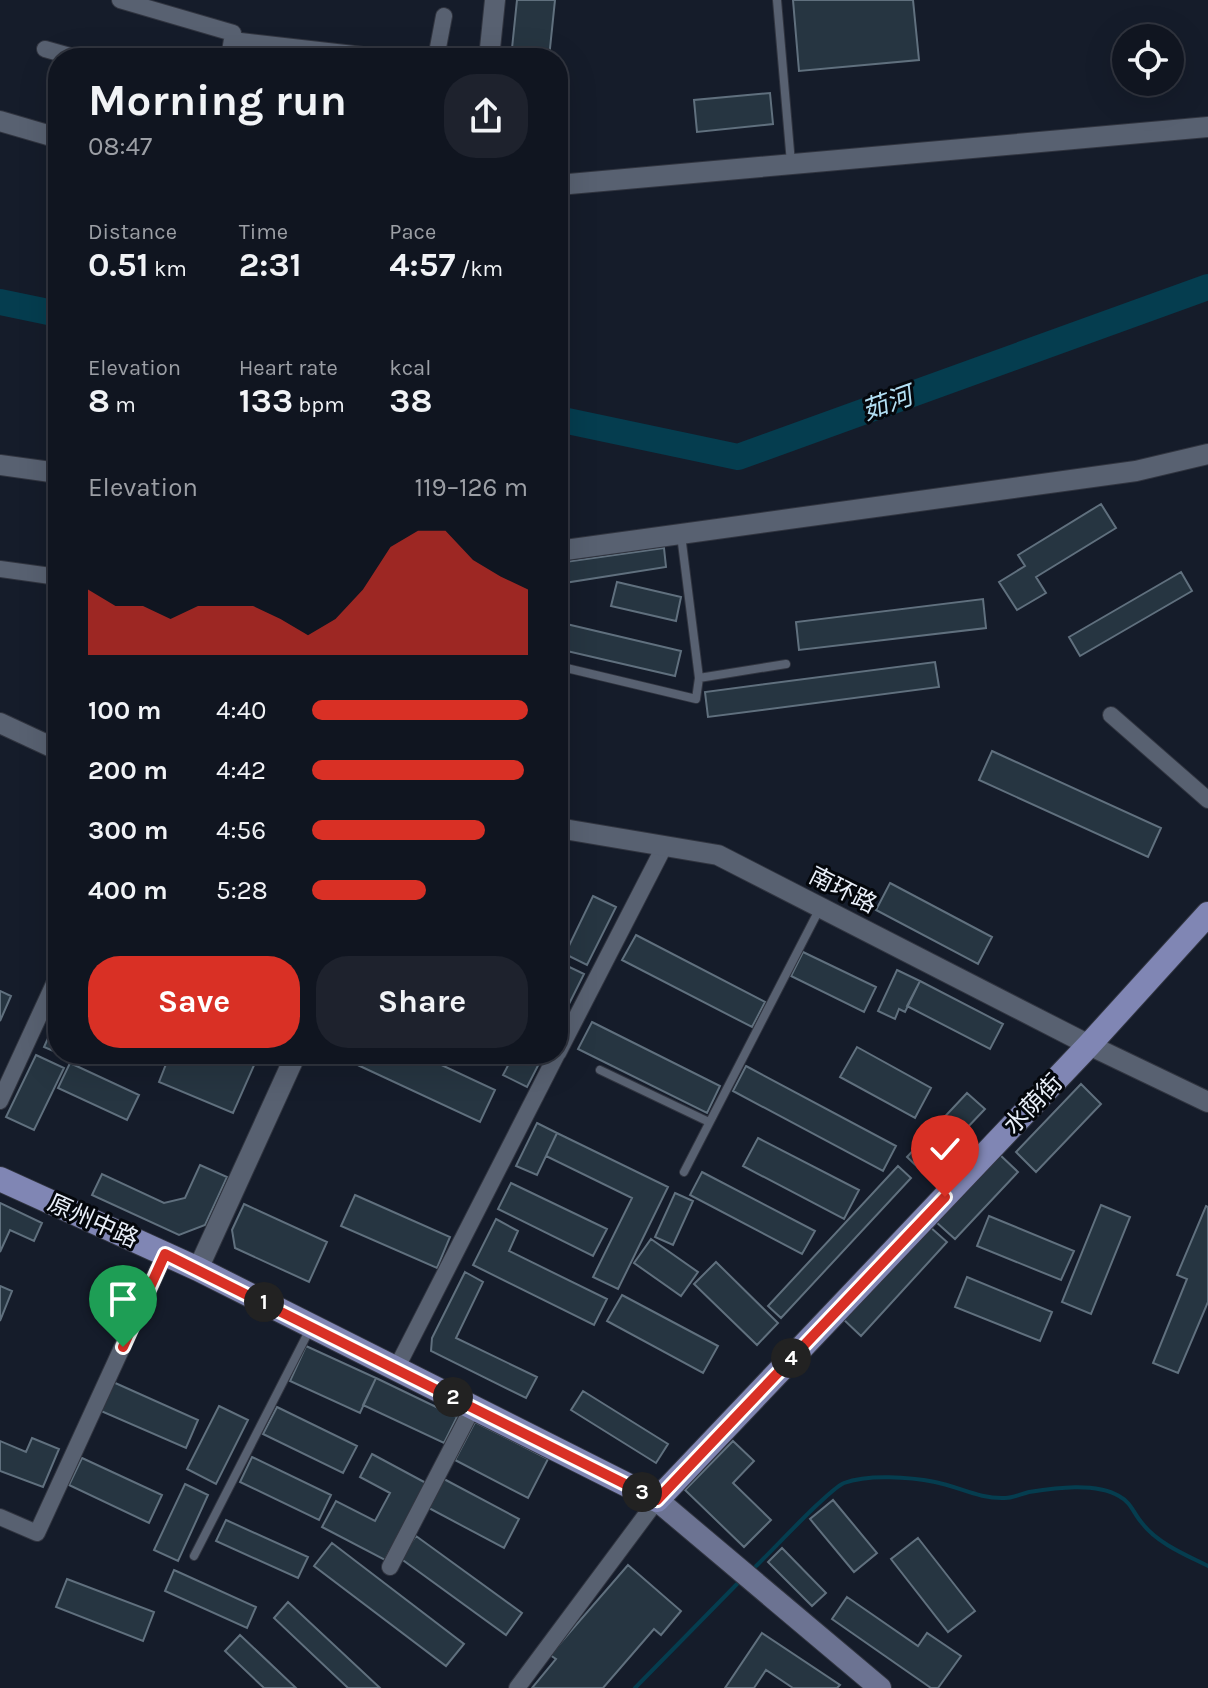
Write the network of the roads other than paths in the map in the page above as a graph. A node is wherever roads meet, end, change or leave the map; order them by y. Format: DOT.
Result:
graph roads {
  1 [pos="120,0"];
  2 [pos="495,0"];
  3 [pos="777,0"];
  4 [pos="444,16"];
  5 [pos="232,40"];
  6 [pos="231,48"];
  7 [pos="302,48"];
  8 [pos="438,48"];
  9 [pos="490,48"];
  10 [pos="45,49"];
  11 [pos="48,50"];
  12 [pos="0,121"];
  13 [pos="1208,127"];
  14 [pos="48,135"];
  15 [pos="791,164"];
  16 [pos="568,184"];
  17 [pos="1208,454"];
  18 [pos="0,465"];
  19 [pos="48,472"];
  20 [pos="680,535"];
  21 [pos="568,550"];
  22 [pos="0,569"];
  23 [pos="48,576"];
  24 [pos="786,664"];
  25 [pos="568,668"];
  26 [pos="699,678"];
  27 [pos="1111,715"];
  28 [pos="0,723"];
  29 [pos="48,745"];
  30 [pos="1208,800"];
  31 [pos="568,830"];
  32 [pos="665,845"];
  33 [pos="820,907"];
  34 [pos="1208,914"];
  35 [pos="48,997"];
  36 [pos="568,1034"];
  37 [pos="1089,1045"];
  38 [pos="291,1064"];
  39 [pos="553,1064"];
  40 [pos="600,1070"];
  41 [pos="0,1101"];
  42 [pos="1208,1102"];
  43 [pos="709,1122"];
  44 [pos="684,1172"];
  45 [pos="0,1179"];
  46 [pos="165,1254"];
  47 [pos="198,1269"];
  48 [pos="312,1326"];
  49 [pos="396,1369"];
  50 [pos="473,1407"];
  51 [pos="657,1500"];
  52 [pos="0,1517"];
  53 [pos="194,1556"];
  54 [pos="390,1567"];
  55 [pos="517,1688"];
  56 [pos="880,1688"];
  1 -- 5 [label="street"];
  2 -- 9 [label="street"];
  3 -- 15 [label="lane"];
  4 -- 8 [label="street"];
  5 -- 6 [label="street"];
  5 -- 7 [label="street"];
  10 -- 11 [label="street"];
  12 -- 14 [label="street"];
  13 -- 15 [label="street"];
  15 -- 16 [label="street"];
  17 -- 20 [label="street"];
  18 -- 19 [label="street"];
  20 -- 21 [label="street"];
  20 -- 26 [label="lane"];
  22 -- 23 [label="street"];
  24 -- 26 [label="lane"];
  25 -- 26 [label="lane"];
  27 -- 30 [label="street"];
  28 -- 29 [label="street"];
  31 -- 32 [label="street, 南环路"];
  32 -- 33 [label="street, 南环路"];
  32 -- 36 [label="street"];
  33 -- 37 [label="street, 南环路"];
  33 -- 43 [label="lane"];
  34 -- 37 [label="main road, 水荫街"];
  35 -- 41 [label="street"];
  37 -- 42 [label="street, 南环路"];
  37 -- 51 [label="main road, 水荫街"];
  38 -- 47 [label="street"];
  39 -- 49 [label="street"];
  40 -- 43 [label="lane"];
  43 -- 44 [label="lane"];
  45 -- 46 [label="main road, 原州中路"];
  46 -- 47 [label="main road, 原州中路"];
  46 -- 52 [label="street"];
  47 -- 48 [label="main road, 原州中路"];
  48 -- 49 [label="main road, 原州中路"];
  48 -- 53 [label="lane"];
  49 -- 50 [label="main road, 原州中路"];
  50 -- 51 [label="main road, 原州中路"];
  50 -- 54 [label="street"];
  51 -- 55 [label="street"];
  51 -- 56 [label="main road"];
}
